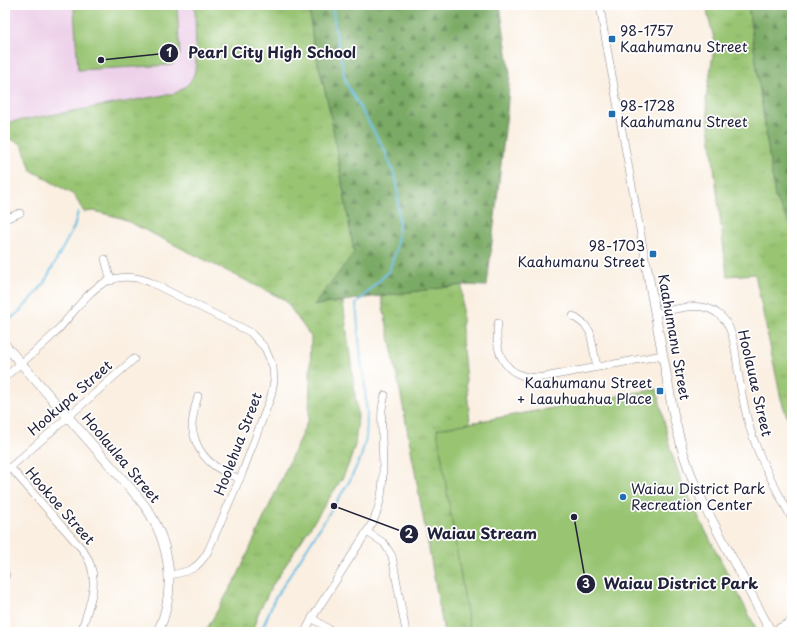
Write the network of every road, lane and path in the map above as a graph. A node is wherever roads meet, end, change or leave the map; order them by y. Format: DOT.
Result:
graph roads {
  1 [pos="600,5"];
  2 [pos="20,213"];
  3 [pos="5,219"];
  4 [pos="105,258"];
  5 [pos="646,263"];
  6 [pos="111,281"];
  7 [pos="655,313"];
  8 [pos="573,316"];
  9 [pos="498,323"];
  10 [pos="5,345"];
  11 [pos="663,355"];
  12 [pos="134,359"];
  13 [pos="21,363"];
  14 [pos="597,368"];
  15 [pos="5,377"];
  16 [pos="385,395"];
  17 [pos="198,396"];
  18 [pos="68,417"];
  19 [pos="8,469"];
  20 [pos="240,479"];
  21 [pos="792,519"];
  22 [pos="367,532"];
  23 [pos="169,575"];
  24 [pos="312,618"];
  25 [pos="792,621"];
  26 [pos="81,632"];
  27 [pos="158,632"];
  28 [pos="305,632"];
  29 [pos="333,632"];
  30 [pos="406,632"];
  31 [pos="771,632"];
  1 -- 5 [label="street, Kaahumanu Street"];
  2 -- 3 [label="street"];
  4 -- 6 [label="street"];
  5 -- 7 [label="street, Kaahumanu Street"];
  6 -- 13 [label="street, Hoolehua Street"];
  6 -- 20 [label="street, Hoolehua Street"];
  7 -- 11 [label="street, Kaahumanu Street"];
  7 -- 21 [label="street, Hoolauae Street"];
  8 -- 14 [label="street"];
  9 -- 14 [label="street"];
  10 -- 13 [label="street, Hoolaulea Street"];
  11 -- 14 [label="street"];
  11 -- 31 [label="street, Kaahumanu Street"];
  12 -- 18 [label="street, Hookupa Street"];
  13 -- 15 [label="street, Hoolehua Street"];
  13 -- 18 [label="street, Hoolaulea Street"];
  16 -- 22 [label="street"];
  17 -- 20 [label="street"];
  18 -- 19 [label="street, Hookupa Street"];
  18 -- 23 [label="street, Hoolaulea Street"];
  19 -- 26 [label="street, Hookoe Street"];
  20 -- 23 [label="street, Hoolehua Street"];
  22 -- 24 [label="street"];
  22 -- 30 [label="street"];
  23 -- 27 [label="street, Hoolaulea Street"];
  24 -- 28 [label="street"];
  24 -- 29 [label="street"];
  25 -- 31 [label="street"];
}
